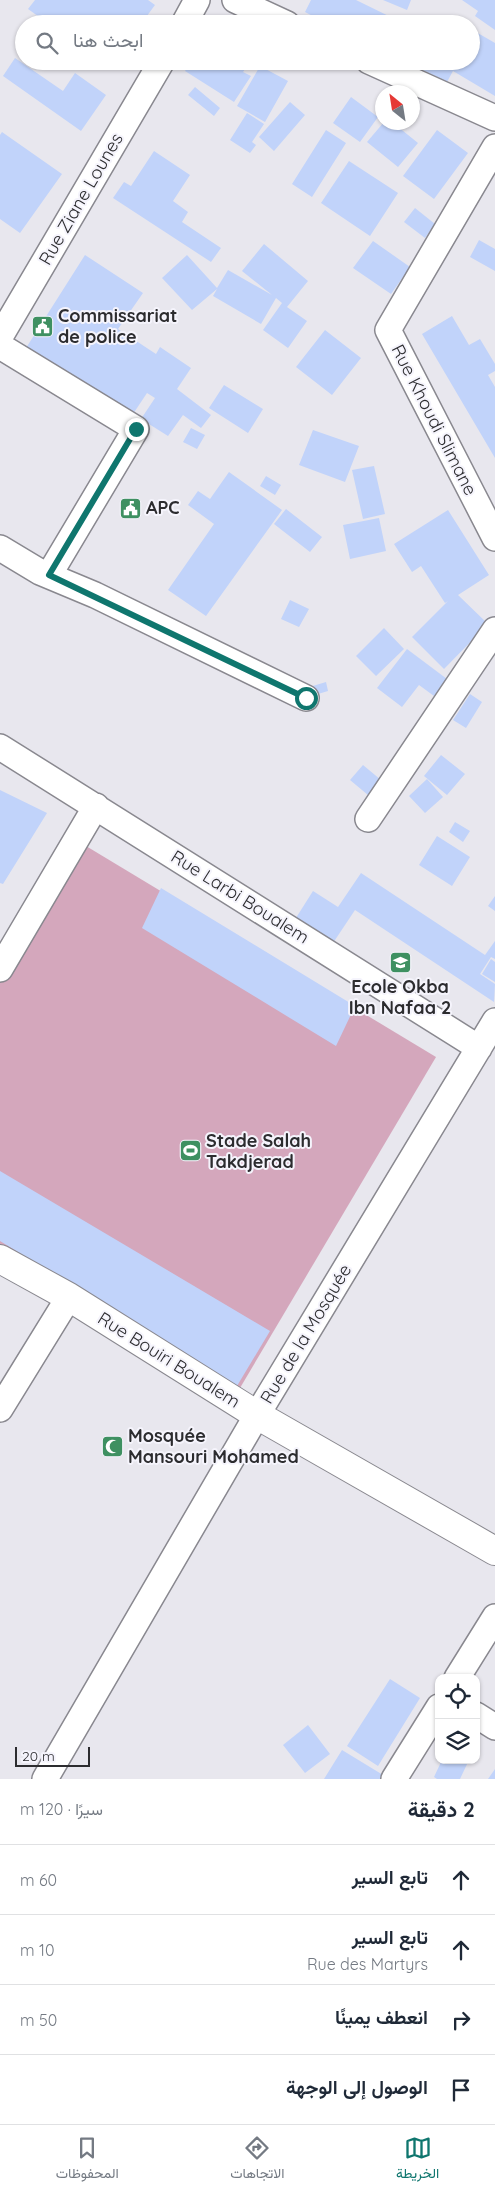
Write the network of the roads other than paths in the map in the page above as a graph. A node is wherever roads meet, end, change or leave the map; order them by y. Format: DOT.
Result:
graph roads {
  1 [pos="198,0"];
  2 [pos="235,0"];
  3 [pos="189,15"];
  4 [pos="268,15"];
  5 [pos="157,70"];
  6 [pos="389,70"];
  7 [pos="495,118"];
  8 [pos="495,146"];
  9 [pos="0,337"];
  10 [pos="0,346"];
  11 [pos="495,538"];
  12 [pos="0,548"];
  13 [pos="49,575"];
  14 [pos="495,630"];
  15 [pos="306,698"];
  16 [pos="0,747"];
  17 [pos="96,806"];
  18 [pos="368,819"];
  19 [pos="0,969"];
  20 [pos="495,1021"];
  21 [pos="479,1048"];
  22 [pos="0,1259"];
  23 [pos="69,1297"];
  24 [pos="0,1409"];
  25 [pos="257,1416"];
  26 [pos="495,1552"];
  27 [pos="495,1617"];
  28 [pos="459,1674"];
  29 [pos="435,1713"];
  30 [pos="480,1718"];
  31 [pos="495,1727"];
  32 [pos="45,1779"];
  33 [pos="394,1779"];
  1 -- 3 [label="street"];
  2 -- 4 [label="street"];
  5 -- 9 [label="street, Rue Ziane Lounes"];
  6 -- 7 [label="street"];
  8 -- 11 [label="street, Rue Khoudi Slimane"];
  10 -- 13 [label="street"];
  12 -- 13 [label="street"];
  13 -- 15 [label="street"];
  14 -- 18 [label="street"];
  16 -- 17 [label="street, Rue Larbi Boualem"];
  17 -- 19 [label="street"];
  17 -- 21 [label="street, Rue Larbi Boualem"];
  20 -- 21 [label="street, Rue de la Mosquée"];
  21 -- 25 [label="street, Rue de la Mosquée"];
  22 -- 23 [label="main road, Rue Bouiri Boualem"];
  23 -- 24 [label="street"];
  23 -- 25 [label="main road, Rue Bouiri Boualem"];
  25 -- 26 [label="main road, Rue Bouiri Boualem"];
  25 -- 32 [label="street, Rue de la Mosquée"];
  27 -- 28 [label="street"];
  29 -- 33 [label="street"];
  30 -- 31 [label="street"];
}
